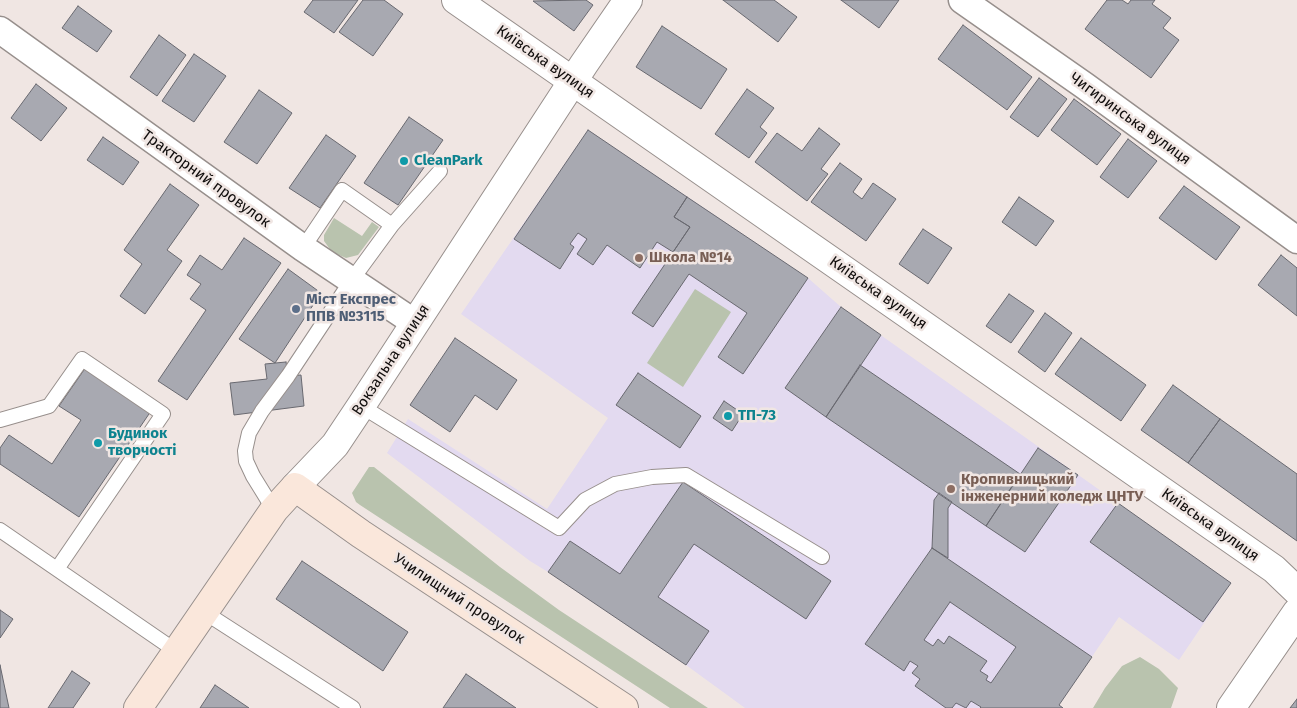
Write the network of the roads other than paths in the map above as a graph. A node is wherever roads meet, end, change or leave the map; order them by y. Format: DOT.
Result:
graph roads {
  1 [pos="456,0"];
  2 [pos="628,0"];
  3 [pos="962,0"];
  4 [pos="0,30"];
  5 [pos="573,80"];
  6 [pos="440,171"];
  7 [pos="392,225"];
  8 [pos="1297,240"];
  9 [pos="303,248"];
  10 [pos="352,281"];
  11 [pos="416,323"];
  12 [pos="361,406"];
  13 [pos="0,420"];
  14 [pos="295,487"];
  15 [pos="274,510"];
  16 [pos="0,530"];
  17 [pos="822,557"];
  18 [pos="57,569"];
  19 [pos="1297,591"];
  20 [pos="204,612"];
  21 [pos="1297,612"];
  22 [pos="176,651"];
  23 [pos="138,708"];
  24 [pos="353,708"];
  25 [pos="624,708"];
  26 [pos="1231,708"];
  1 -- 5 [label="street, Київська вулиця"];
  2 -- 5 [label="street, Вокзальна вулиця"];
  3 -- 8 [label="street, Чигиринська вулиця"];
  4 -- 9 [label="street, Тракторний провулок"];
  5 -- 11 [label="street, Вокзальна вулиця"];
  5 -- 19 [label="street, Київська вулиця"];
  6 -- 7 [label="lane"];
  7 -- 9 [label="lane"];
  7 -- 10 [label="lane"];
  9 -- 10 [label="street, Тракторний провулок"];
  10 -- 11 [label="street, Тракторний провулок"];
  10 -- 15 [label="lane"];
  11 -- 12 [label="street, Вокзальна вулиця"];
  12 -- 14 [label="street, Вокзальна вулиця"];
  12 -- 17 [label="lane"];
  13 -- 18 [label="lane"];
  14 -- 15 [label="main road, Вокзальна вулиця"];
  14 -- 25 [label="main road, Училищний провулок"];
  15 -- 20 [label="main road, Вокзальна вулиця"];
  16 -- 18 [label="lane"];
  18 -- 22 [label="lane"];
  20 -- 22 [label="main road, Вокзальна вулиця"];
  20 -- 24 [label="lane"];
  21 -- 26 [label="street"];
  22 -- 23 [label="main road, Вокзальна вулиця"];
}
